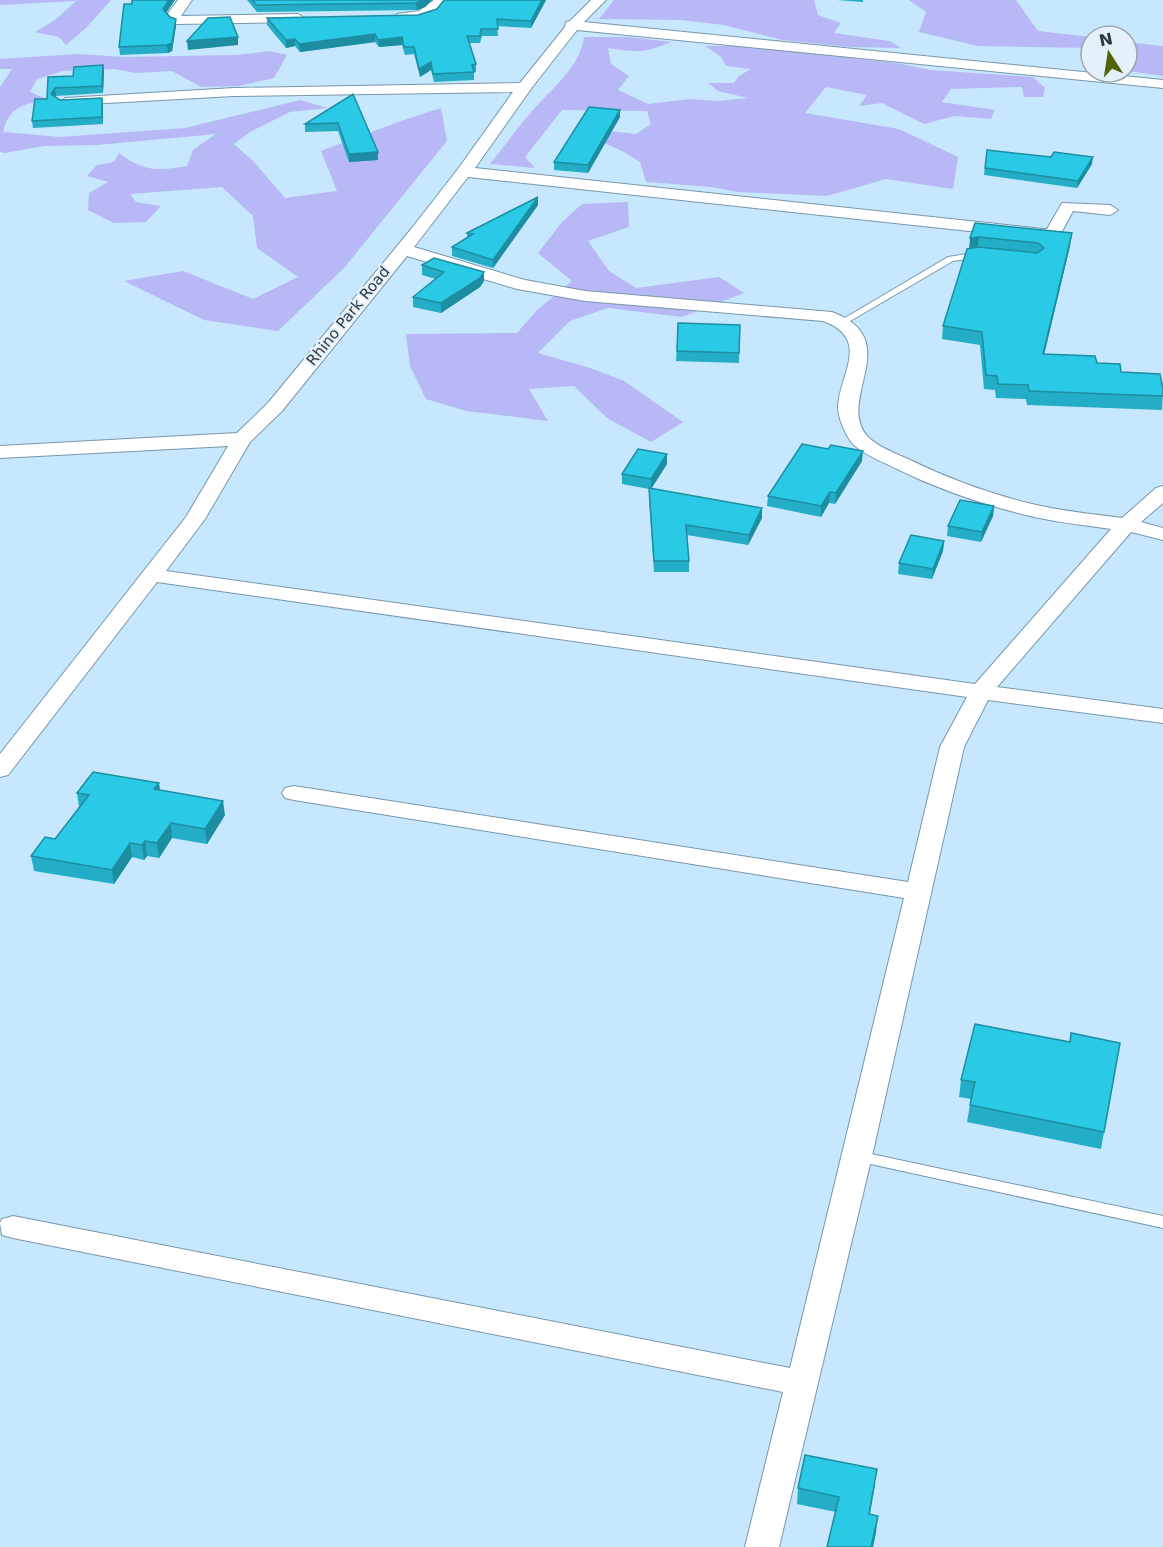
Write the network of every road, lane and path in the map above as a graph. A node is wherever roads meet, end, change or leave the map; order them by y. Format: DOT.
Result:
graph roads {
  1 [pos="185,0"];
  2 [pos="441,0"];
  3 [pos="599,0"];
  4 [pos="392,17"];
  5 [pos="310,18"];
  6 [pos="571,26"];
  7 [pos="1163,84"];
  8 [pos="524,87"];
  9 [pos="61,102"];
  10 [pos="464,172"];
  11 [pos="1110,210"];
  12 [pos="401,249"];
  13 [pos="989,256"];
  14 [pos="842,322"];
  15 [pos="242,439"];
  16 [pos="0,452"];
  17 [pos="1163,492"];
  18 [pos="1126,525"];
  19 [pos="1163,534"];
  20 [pos="152,575"];
  21 [pos="981,692"];
  22 [pos="1163,716"];
  23 [pos="0,770"];
  24 [pos="294,793"];
  25 [pos="917,892"];
  26 [pos="857,1156"];
  27 [pos="1163,1222"];
  28 [pos="13,1227"];
  29 [pos="801,1383"];
  30 [pos="762,1547"];
  1 -- 5 [label="street"];
  2 -- 4 [label="street"];
  3 -- 6 [label="street, Rhino Park Road"];
  6 -- 7 [label="street"];
  6 -- 8 [label="street, Rhino Park Road"];
  8 -- 9 [label="street"];
  8 -- 10 [label="street, Rhino Park Road"];
  10 -- 11 [label="street"];
  10 -- 12 [label="street, Rhino Park Road"];
  12 -- 14 [label="street"];
  12 -- 15 [label="street, Rhino Park Road"];
  13 -- 14 [label="lane"];
  14 -- 18 [label="street"];
  15 -- 16 [label="street"];
  15 -- 20 [label="street, Rhino Park Road"];
  17 -- 18 [label="street"];
  18 -- 19 [label="street"];
  18 -- 21 [label="street"];
  20 -- 21 [label="street"];
  20 -- 23 [label="street, Rhino Park Road"];
  21 -- 22 [label="street"];
  21 -- 25 [label="street"];
  24 -- 25 [label="street"];
  25 -- 26 [label="street"];
  26 -- 27 [label="lane"];
  26 -- 29 [label="street"];
  28 -- 29 [label="street"];
  29 -- 30 [label="street"];
}
